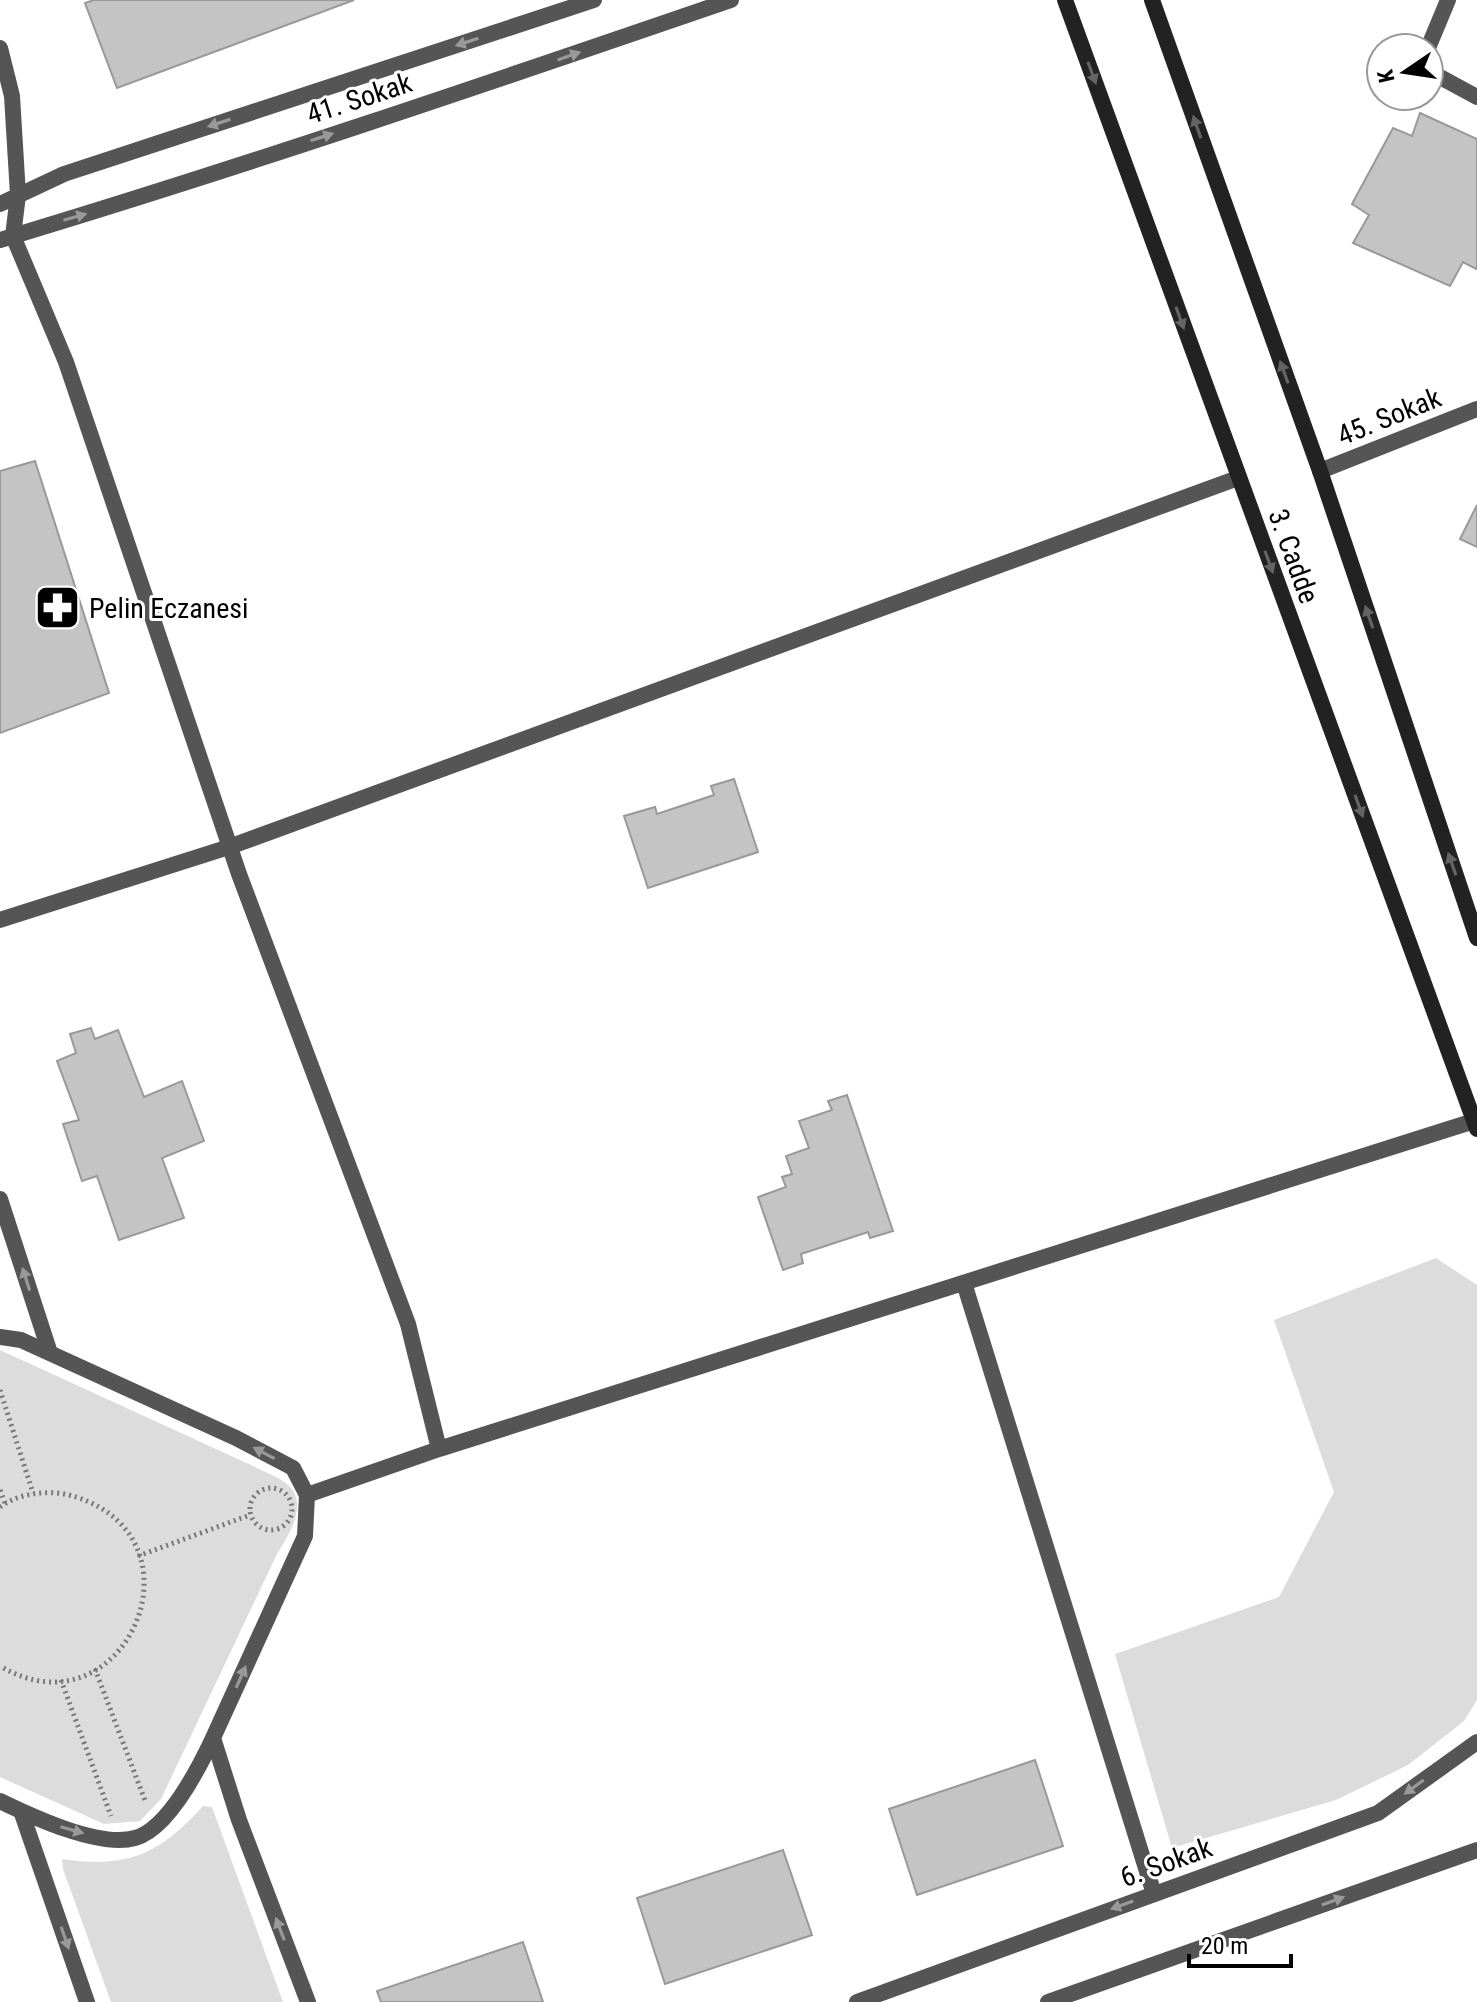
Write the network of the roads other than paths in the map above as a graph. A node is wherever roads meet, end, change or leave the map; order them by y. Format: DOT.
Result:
graph roads {
  1 [pos="594,0"];
  2 [pos="731,0"];
  3 [pos="1065,0"];
  4 [pos="1152,0"];
  5 [pos="1448,0"];
  6 [pos="1435,32"];
  7 [pos="0,48"];
  8 [pos="1445,80"];
  9 [pos="1477,97"];
  10 [pos="18,195"];
  11 [pos="0,204"];
  12 [pos="6,238"];
  13 [pos="1477,409"];
  14 [pos="1320,471"];
  15 [pos="1238,478"];
  16 [pos="229,847"];
  17 [pos="0,920"];
  18 [pos="1477,938"];
  19 [pos="1476,1125"];
  20 [pos="0,1199"];
  21 [pos="964,1283"];
  22 [pos="0,1337"];
  23 [pos="50,1353"];
  24 [pos="439,1449"];
  25 [pos="307,1495"];
  26 [pos="213,1738"];
  27 [pos="1477,1742"];
  28 [pos="0,1801"];
  29 [pos="21,1811"];
  30 [pos="1477,1850"];
  31 [pos="1154,1894"];
  32 [pos="87,2002"];
  33 [pos="308,2002"];
  34 [pos="857,2002"];
  35 [pos="1048,2002"];
  1 -- 10 [label="street, 41. Sokak, one-way"];
  12 -- 2 [label="street, 41. Sokak, one-way"];
  3 -- 15 [label="main road, 3. Cadde, one-way"];
  14 -- 4 [label="main road, 3. Cadde, one-way"];
  5 -- 6 [label="street"];
  7 -- 10 [label="street"];
  8 -- 9 [label="street"];
  10 -- 11 [label="street, 41. Sokak"];
  10 -- 12 [label="street"];
  12 -- 16 [label="street"];
  13 -- 14 [label="street, 45. Sokak"];
  18 -- 14 [label="main road, 3. Cadde, one-way"];
  15 -- 16 [label="street"];
  15 -- 19 [label="main road, 3. Cadde, one-way"];
  16 -- 17 [label="street"];
  16 -- 24 [label="street"];
  19 -- 21 [label="street"];
  23 -- 20 [label="street, one-way"];
  21 -- 24 [label="street"];
  21 -- 31 [label="street"];
  22 -- 23 [label="street"];
  25 -- 23 [label="street, one-way"];
  24 -- 25 [label="street"];
  26 -- 25 [label="street, one-way"];
  29 -- 26 [label="street, one-way"];
  33 -- 26 [label="street, one-way"];
  27 -- 31 [label="street, 6. Sokak, one-way"];
  28 -- 29 [label="street"];
  29 -- 32 [label="street, one-way"];
  35 -- 30 [label="street, one-way"];
  31 -- 34 [label="street, 6. Sokak, one-way"];
}
